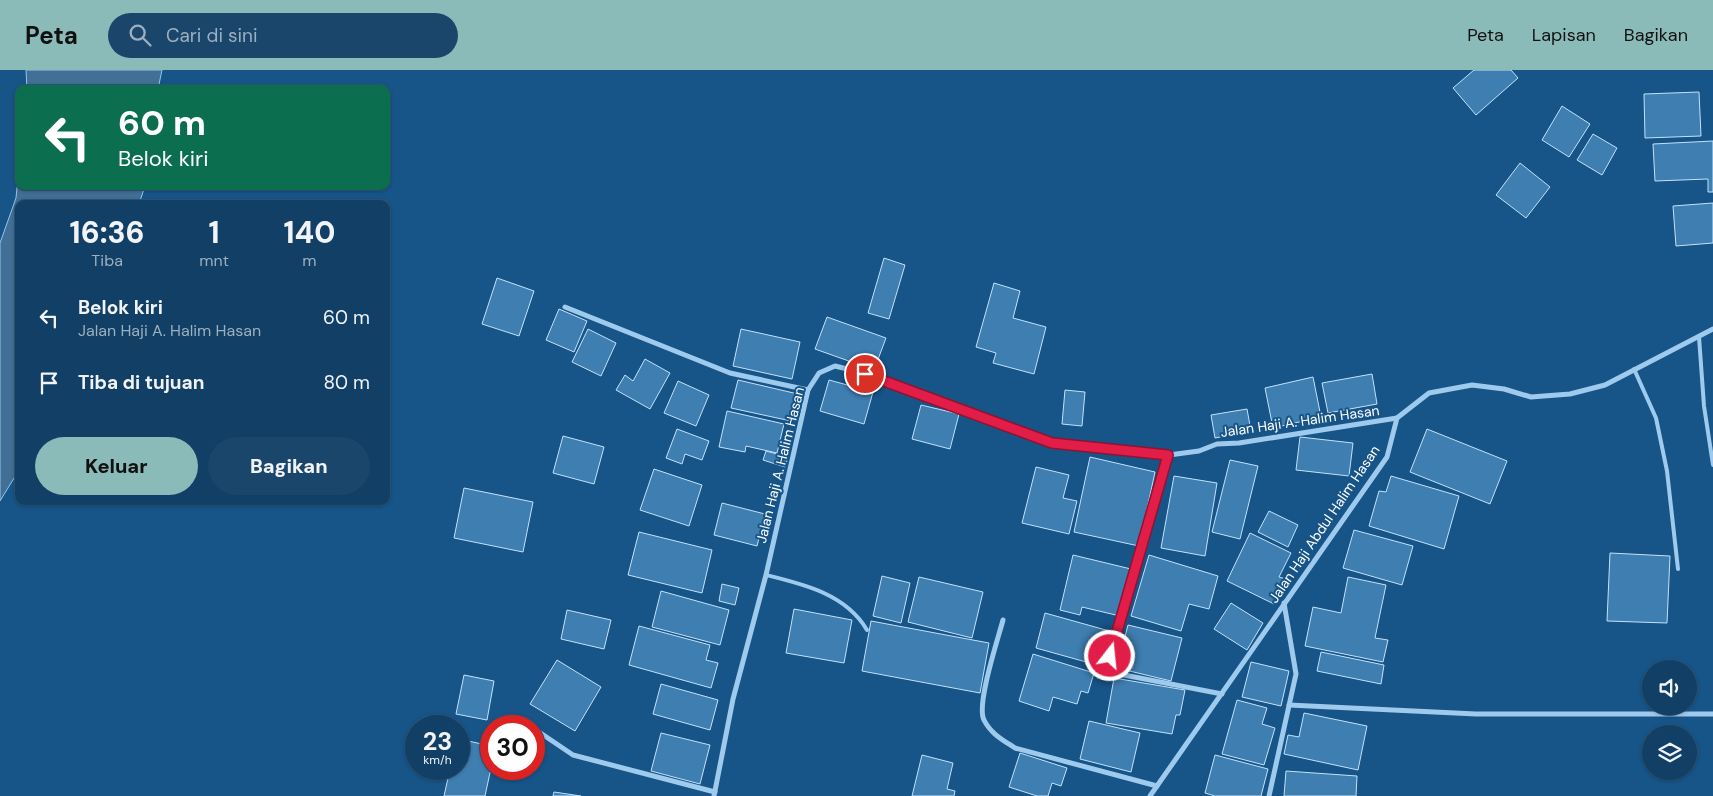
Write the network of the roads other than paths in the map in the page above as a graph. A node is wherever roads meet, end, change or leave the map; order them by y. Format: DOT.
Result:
graph roads {
  1 [pos="565,307"];
  2 [pos="1713,329"];
  3 [pos="1699,337"];
  4 [pos="1634,369"];
  5 [pos="808,390"];
  6 [pos="1398,418"];
  7 [pos="1168,455"];
  8 [pos="1713,465"];
  9 [pos="1678,569"];
  10 [pos="766,575"];
  11 [pos="1284,603"];
  12 [pos="1003,620"];
  13 [pos="867,630"];
  14 [pos="1222,694"];
  15 [pos="1289,705"];
  16 [pos="1713,714"];
  17 [pos="545,736"];
  18 [pos="1157,786"];
  19 [pos="714,794"];
  20 [pos="1150,796"];
  21 [pos="1269,796"];
  1 -- 5 [label="street"];
  2 -- 3 [label="street"];
  3 -- 4 [label="street"];
  3 -- 8 [label="lane"];
  4 -- 6 [label="street"];
  4 -- 9 [label="lane"];
  5 -- 7 [label="street, Jalan Haji A. Halim Hasan"];
  5 -- 10 [label="street, Jalan Haji A. Halim Hasan"];
  6 -- 7 [label="street, Jalan Haji A. Halim Hasan"];
  6 -- 11 [label="street, Jalan Haji Abdul Halim Hasan"];
  7 -- 14 [label="street"];
  10 -- 13 [label="lane"];
  10 -- 19 [label="street, Jalan Haji A. Halim Hasan"];
  11 -- 14 [label="street, Jalan Haji Abdul Halim Hasan"];
  11 -- 15 [label="street"];
  12 -- 18 [label="street"];
  14 -- 18 [label="street, Jalan Haji Abdul Halim Hasan"];
  15 -- 16 [label="street"];
  15 -- 21 [label="street"];
  17 -- 19 [label="street"];
  18 -- 20 [label="street, Jalan Haji Abdul Halim Hasan"];
}
